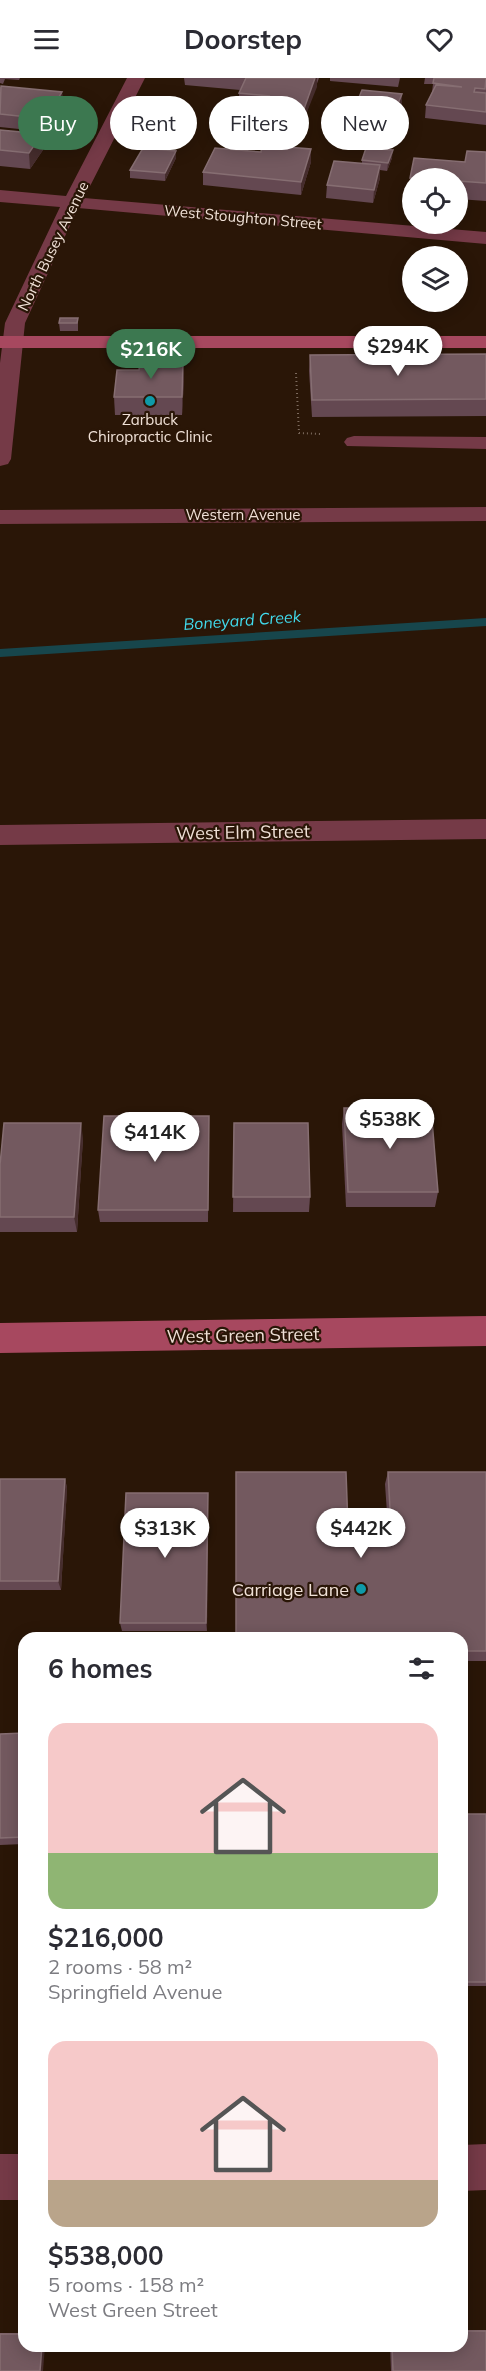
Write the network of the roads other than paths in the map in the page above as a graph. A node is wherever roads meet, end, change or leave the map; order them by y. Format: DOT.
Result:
graph roads {
  1 [pos="136,78"];
  2 [pos="0,196"];
  3 [pos="72,203"];
  4 [pos="486,238"];
  5 [pos="6,342"];
  6 [pos="486,342"];
  7 [pos="354,442"];
  8 [pos="486,442"];
  9 [pos="0,459"];
  10 [pos="486,514"];
  11 [pos="0,517"];
  12 [pos="486,829"];
  13 [pos="0,835"];
  14 [pos="486,1331"];
  15 [pos="0,1338"];
  16 [pos="486,2167"];
  17 [pos="468,2168"];
  18 [pos="0,2177"];
  19 [pos="18,2177"];
  1 -- 3 [label="street, North Busey Avenue"];
  2 -- 3 [label="street, West Stoughton Street"];
  3 -- 4 [label="street, West Stoughton Street"];
  3 -- 5 [label="street, North Busey Avenue"];
  5 -- 6 [label="street"];
  5 -- 9 [label="street, North Busey Avenue"];
  7 -- 8 [label="lane"];
  10 -- 11 [label="street, Western Avenue"];
  12 -- 13 [label="street, West Elm Street"];
  14 -- 15 [label="street, West Green Street"];
  16 -- 17 [label="street"];
  18 -- 19 [label="street"];
}
